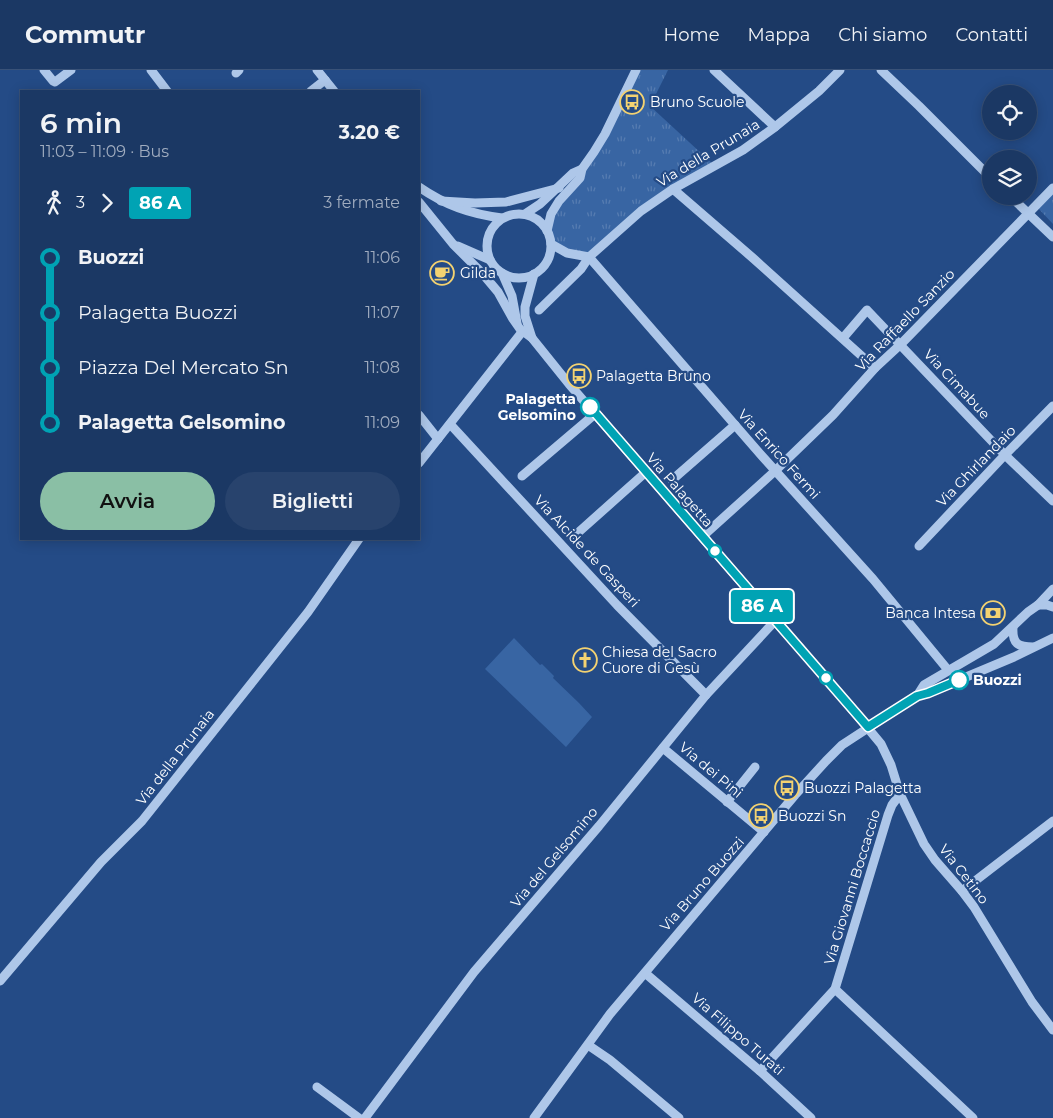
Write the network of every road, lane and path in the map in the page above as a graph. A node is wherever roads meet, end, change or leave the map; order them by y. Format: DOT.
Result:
graph roads {
  1 [pos="44,70"];
  2 [pos="71,70"];
  3 [pos="151,70"];
  4 [pos="317,70"];
  5 [pos="636,70"];
  6 [pos="714,70"];
  7 [pos="840,70"];
  8 [pos="881,70"];
  9 [pos="325,80"];
  10 [pos="166,90"];
  11 [pos="312,90"];
  12 [pos="333,90"];
  13 [pos="775,128"];
  14 [pos="582,169"];
  15 [pos="982,169"];
  16 [pos="420,188"];
  17 [pos="558,188"];
  18 [pos="1053,188"];
  19 [pos="673,189"];
  20 [pos="441,201"];
  21 [pos="420,203"];
  22 [pos="1020,205"];
  23 [pos="1028,213"];
  24 [pos="525,214"];
  25 [pos="502,218"];
  26 [pos="547,231"];
  27 [pos="1053,237"];
  28 [pos="453,244"];
  29 [pos="551,244"];
  30 [pos="589,258"];
  31 [pos="490,260"];
  32 [pos="502,273"];
  33 [pos="534,274"];
  34 [pos="539,310"];
  35 [pos="520,329"];
  36 [pos="532,338"];
  37 [pos="843,338"];
  38 [pos="901,344"];
  39 [pos="875,368"];
  40 [pos="1053,406"];
  41 [pos="595,414"];
  42 [pos="420,416"];
  43 [pos="450,424"];
  44 [pos="735,425"];
  45 [pos="438,439"];
  46 [pos="1005,455"];
  47 [pos="420,462"];
  48 [pos="775,471"];
  49 [pos="646,472"];
  50 [pos="522,476"];
  51 [pos="672,480"];
  52 [pos="1053,501"];
  53 [pos="702,537"];
  54 [pos="572,538"];
  55 [pos="358,540"];
  56 [pos="919,546"];
  57 [pos="1053,590"];
  58 [pos="1038,605"];
  59 [pos="1053,607"];
  60 [pos="775,622"];
  61 [pos="1013,627"];
  62 [pos="1053,638"];
  63 [pos="1034,647"];
  64 [pos="948,670"];
  65 [pos="706,695"];
  66 [pos="917,696"];
  67 [pos="868,727"];
  68 [pos="663,748"];
  69 [pos="755,767"];
  70 [pos="900,794"];
  71 [pos="727,802"];
  72 [pos="1053,821"];
  73 [pos="764,832"];
  74 [pos="962,891"];
  75 [pos="645,972"];
  76 [pos="0,982"];
  77 [pos="835,989"];
  78 [pos="1053,1030"];
  79 [pos="588,1045"];
  80 [pos="760,1071"];
  81 [pos="317,1087"];
  82 [pos="359,1118"];
  83 [pos="365,1118"];
  84 [pos="534,1118"];
  85 [pos="680,1118"];
  86 [pos="811,1118"];
  87 [pos="973,1118"];
  1 -- 2 [label="street"];
  3 -- 10 [label="street"];
  4 -- 9 [label="street"];
  5 -- 14 [label="street"];
  6 -- 13 [label="street"];
  7 -- 13 [label="street, Via della Prunaia"];
  8 -- 15 [label="street"];
  9 -- 11 [label="street"];
  9 -- 12 [label="street"];
  13 -- 19 [label="street, Via della Prunaia"];
  14 -- 17 [label="street"];
  14 -- 26 [label="street"];
  16 -- 20 [label="street"];
  17 -- 20 [label="street"];
  17 -- 24 [label="street"];
  18 -- 23 [label="street, Via Raffaello Sanzio"];
  19 -- 30 [label="street, Via della Prunaia"];
  19 -- 37 [label="street"];
  20 -- 25 [label="street"];
  21 -- 28 [label="street, Via Palagetta"];
  22 -- 23 [label="street"];
  23 -- 27 [label="street"];
  23 -- 38 [label="street, Via Raffaello Sanzio"];
  24 -- 25 [label="street"];
  24 -- 26 [label="street"];
  25 -- 31 [label="street"];
  26 -- 29 [label="street"];
  28 -- 31 [label="street, Via Palagetta"];
  28 -- 35 [label="street, Via Palagetta"];
  29 -- 30 [label="street"];
  29 -- 33 [label="street, Via Palagetta"];
  30 -- 34 [label="street, Via della Prunaia"];
  30 -- 44 [label="street, Via Enrico Fermi"];
  31 -- 32 [label="street, Via Palagetta"];
  32 -- 33 [label="street"];
  32 -- 35 [label="street, Via Palagetta"];
  33 -- 36 [label="street, Via Palagetta"];
  35 -- 36 [label="street, Via Palagetta"];
  35 -- 43 [label="street"];
  36 -- 41 [label="street, Via Palagetta"];
  37 -- 38 [label="street, Via Cimabue"];
  37 -- 39 [label="street"];
  38 -- 39 [label="street, Via Raffaello Sanzio"];
  38 -- 46 [label="street, Via Cimabue"];
  39 -- 48 [label="street, Via Raffaello Sanzio"];
  40 -- 46 [label="street, Via Ghirlandaio"];
  41 -- 49 [label="street, Via Palagetta"];
  41 -- 50 [label="street"];
  42 -- 45 [label="street"];
  43 -- 45 [label="street"];
  43 -- 65 [label="street, Via Alcide de Gasperi"];
  44 -- 48 [label="street, Via Enrico Fermi"];
  44 -- 51 [label="street"];
  45 -- 47 [label="street"];
  46 -- 52 [label="street, Via Cimabue"];
  46 -- 56 [label="street, Via Ghirlandaio"];
  48 -- 53 [label="street, Via Raffaello Sanzio"];
  48 -- 64 [label="street, Via Enrico Fermi"];
  49 -- 53 [label="street, Via Palagetta"];
  49 -- 54 [label="street"];
  53 -- 60 [label="street, Via Palagetta"];
  55 -- 76 [label="street, Via della Prunaia"];
  57 -- 58 [label="street, Via Bruno Buozzi"];
  58 -- 59 [label="street"];
  58 -- 61 [label="street, Via Bruno Buozzi"];
  60 -- 65 [label="street, Via del Gelsomino"];
  60 -- 67 [label="street, Via Palagetta"];
  61 -- 63 [label="street"];
  61 -- 64 [label="street, Via Bruno Buozzi"];
  62 -- 63 [label="street, Via Bruno Buozzi"];
  63 -- 66 [label="street, Via Bruno Buozzi"];
  64 -- 66 [label="street, Via Bruno Buozzi"];
  65 -- 68 [label="street, Via del Gelsomino"];
  66 -- 67 [label="street, Via Bruno Buozzi"];
  67 -- 70 [label="street, Via Cetino"];
  67 -- 73 [label="street, Via Bruno Buozzi"];
  68 -- 71 [label="street, Via dei Pini"];
  68 -- 83 [label="street, Via del Gelsomino"];
  69 -- 71 [label="street"];
  70 -- 74 [label="street, Via Cetino"];
  70 -- 77 [label="street, Via Giovanni Boccaccio"];
  71 -- 73 [label="street, Via dei Pini"];
  72 -- 74 [label="street"];
  73 -- 75 [label="street, Via Bruno Buozzi"];
  74 -- 78 [label="street, Via Cetino"];
  75 -- 79 [label="street, Via Bruno Buozzi"];
  75 -- 80 [label="street, Via Filippo Turati"];
  77 -- 80 [label="street, Via Giovanni Boccaccio"];
  77 -- 87 [label="street"];
  79 -- 84 [label="street, Via Bruno Buozzi"];
  79 -- 85 [label="street"];
  80 -- 86 [label="street, Via Filippo Turati"];
  81 -- 82 [label="street"];
}
